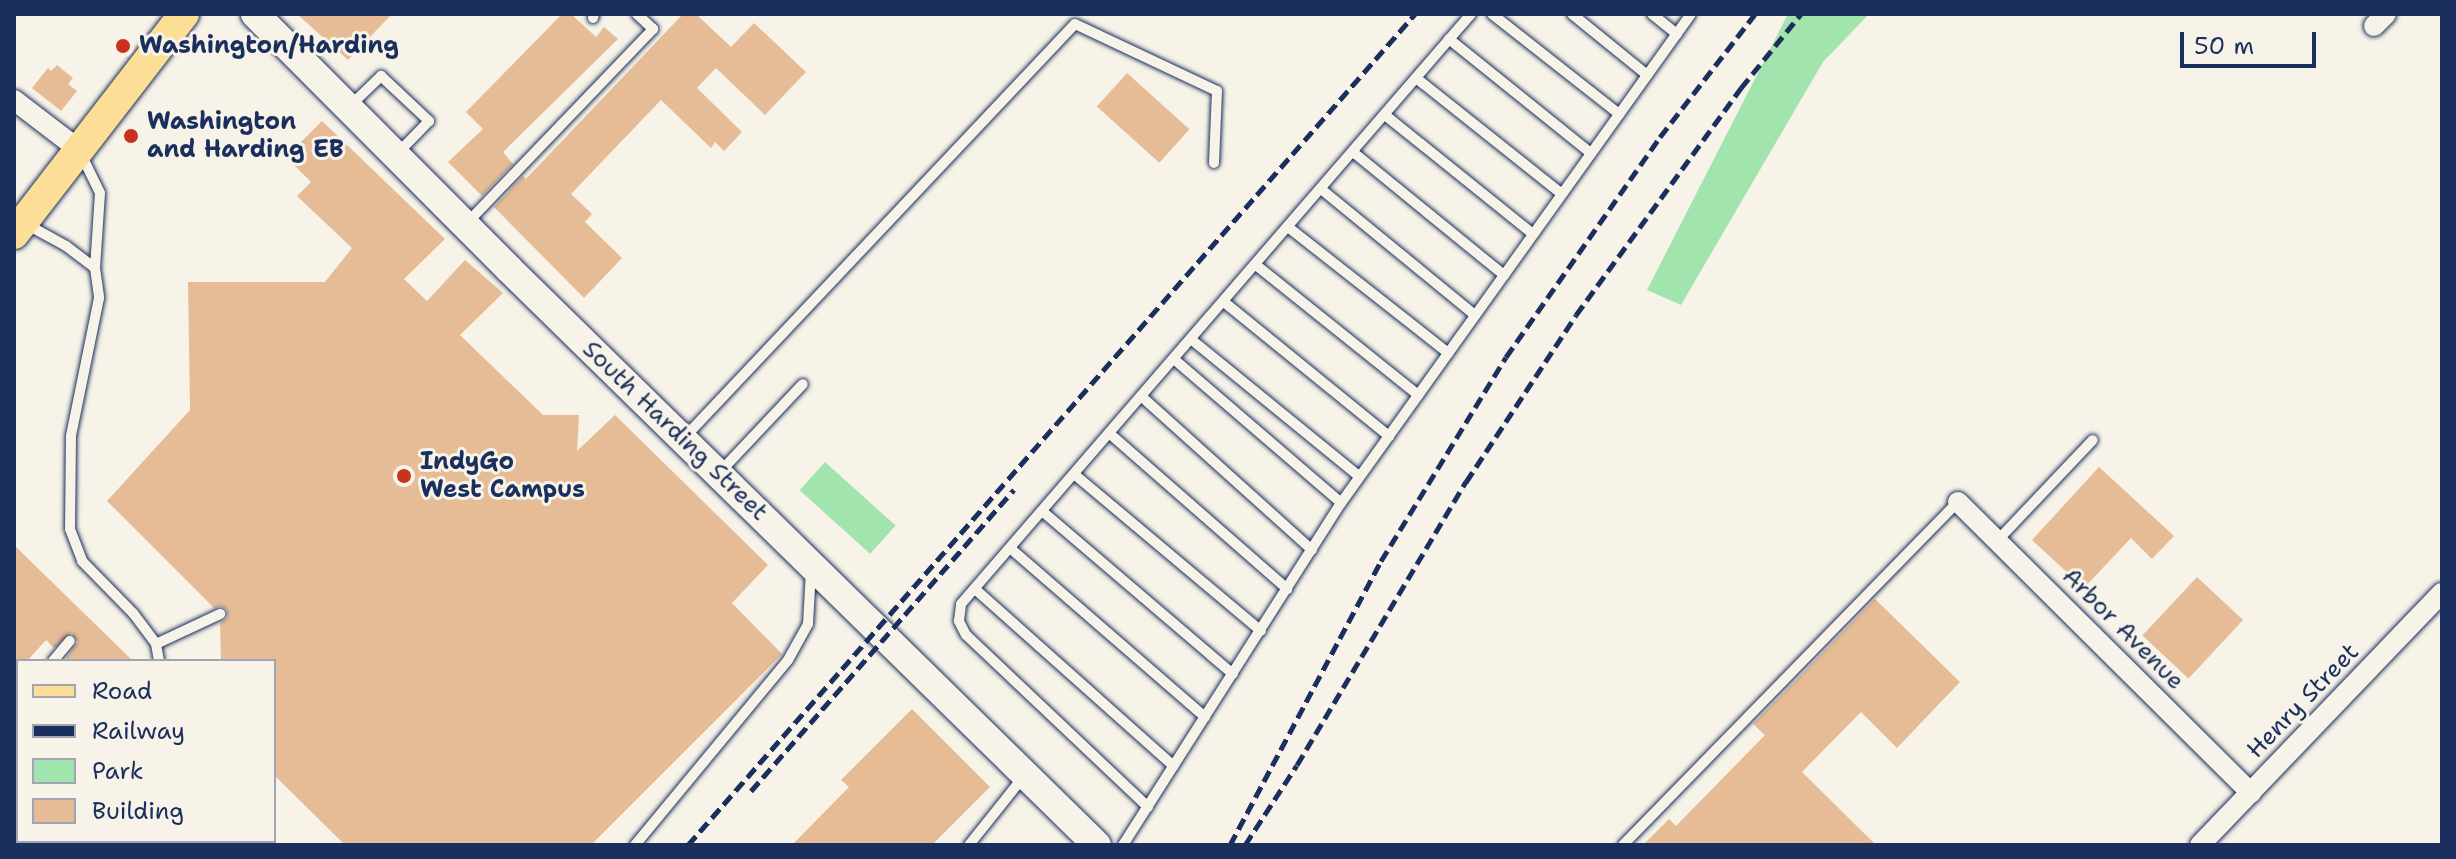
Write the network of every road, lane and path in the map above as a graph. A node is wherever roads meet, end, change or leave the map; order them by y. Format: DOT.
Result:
graph roads {
  1 [pos="184,14"];
  2 [pos="255,14"];
  3 [pos="637,14"];
  4 [pos="1471,14"];
  5 [pos="1492,14"];
  6 [pos="1572,14"];
  7 [pos="1652,14"];
  8 [pos="1691,14"];
  9 [pos="1677,34"];
  10 [pos="1449,39"];
  11 [pos="1647,75"];
  12 [pos="1416,78"];
  13 [pos="14,100"];
  14 [pos="350,107"];
  15 [pos="1619,114"];
  16 [pos="1385,115"];
  17 [pos="78,149"];
  18 [pos="1353,152"];
  19 [pos="1591,153"];
  20 [pos="397,154"];
  21 [pos="1214,163"];
  22 [pos="1321,189"];
  23 [pos="1562,194"];
  24 [pos="465,224"];
  25 [pos="1288,227"];
  26 [pos="18,228"];
  27 [pos="1533,234"];
  28 [pos="1256,265"];
  29 [pos="95,268"];
  30 [pos="1504,275"];
  31 [pos="1224,302"];
  32 [pos="1475,315"];
  33 [pos="1192,340"];
  34 [pos="1448,353"];
  35 [pos="1175,360"];
  36 [pos="803,384"];
  37 [pos="1418,395"];
  38 [pos="1141,396"];
  39 [pos="1109,433"];
  40 [pos="1389,436"];
  41 [pos="683,439"];
  42 [pos="2093,440"];
  43 [pos="718,474"];
  44 [pos="1074,474"];
  45 [pos="1359,476"];
  46 [pos="1958,502"];
  47 [pos="1341,503"];
  48 [pos="1042,511"];
  49 [pos="1997,541"];
  50 [pos="1010,548"];
  51 [pos="1312,550"];
  52 [pos="811,564"];
  53 [pos="975,589"];
  54 [pos="1287,589"];
  55 [pos="2442,593"];
  56 [pos="220,614"];
  57 [pos="1261,631"];
  58 [pos="70,641"];
  59 [pos="156,644"];
  60 [pos="55,659"];
  61 [pos="159,659"];
  62 [pos="1233,674"];
  63 [pos="1205,717"];
  64 [pos="1174,766"];
  65 [pos="1025,774"];
  66 [pos="2251,793"];
  67 [pos="1148,807"];
  68 [pos="1092,844"];
  69 [pos="635,845"];
  70 [pos="969,845"];
  71 [pos="1123,845"];
  72 [pos="1623,845"];
  73 [pos="2200,845"];
  1 -- 17 [label="main road"];
  2 -- 14 [label="street, South Harding Street"];
  3 -- 24 [label="lane"];
  4 -- 10 [label="lane"];
  5 -- 15 [label="lane"];
  6 -- 11 [label="lane"];
  7 -- 9 [label="lane"];
  8 -- 9 [label="lane"];
  9 -- 11 [label="lane"];
  10 -- 12 [label="lane"];
  10 -- 19 [label="lane"];
  11 -- 15 [label="lane"];
  12 -- 16 [label="lane"];
  12 -- 23 [label="lane"];
  13 -- 17 [label="street"];
  14 -- 20 [label="street, South Harding Street"];
  14 -- 20 [label="lane"];
  15 -- 19 [label="lane"];
  16 -- 18 [label="lane"];
  16 -- 27 [label="lane"];
  17 -- 26 [label="main road"];
  17 -- 29 [label="lane"];
  18 -- 22 [label="lane"];
  18 -- 30 [label="lane"];
  19 -- 23 [label="lane"];
  20 -- 24 [label="street, South Harding Street"];
  21 -- 41 [label="lane"];
  22 -- 25 [label="lane"];
  22 -- 32 [label="lane"];
  23 -- 27 [label="lane"];
  24 -- 41 [label="street, South Harding Street"];
  25 -- 28 [label="lane"];
  25 -- 34 [label="lane"];
  26 -- 29 [label="lane"];
  27 -- 30 [label="lane"];
  28 -- 31 [label="lane"];
  28 -- 37 [label="lane"];
  29 -- 59 [label="lane"];
  30 -- 32 [label="lane"];
  31 -- 33 [label="lane"];
  31 -- 40 [label="lane"];
  32 -- 34 [label="lane"];
  33 -- 35 [label="lane"];
  33 -- 45 [label="lane"];
  34 -- 37 [label="lane"];
  35 -- 38 [label="lane"];
  35 -- 47 [label="lane"];
  36 -- 43 [label="lane"];
  37 -- 40 [label="lane"];
  38 -- 39 [label="lane"];
  38 -- 51 [label="lane"];
  39 -- 44 [label="lane"];
  39 -- 54 [label="lane"];
  40 -- 45 [label="lane"];
  41 -- 43 [label="street, South Harding Street"];
  42 -- 49 [label="lane"];
  43 -- 52 [label="street, South Harding Street"];
  44 -- 48 [label="lane"];
  44 -- 57 [label="lane"];
  45 -- 47 [label="lane"];
  46 -- 49 [label="street, Arbor Avenue"];
  46 -- 72 [label="lane"];
  47 -- 51 [label="lane"];
  48 -- 50 [label="lane"];
  48 -- 62 [label="lane"];
  49 -- 66 [label="street, Arbor Avenue"];
  50 -- 53 [label="lane"];
  50 -- 63 [label="lane"];
  51 -- 54 [label="lane"];
  52 -- 65 [label="street, South Harding Street"];
  52 -- 69 [label="lane"];
  53 -- 64 [label="lane"];
  53 -- 67 [label="lane"];
  54 -- 57 [label="lane"];
  55 -- 66 [label="street, Henry Street"];
  56 -- 59 [label="lane"];
  57 -- 62 [label="lane"];
  58 -- 60 [label="lane"];
  59 -- 61 [label="lane"];
  62 -- 63 [label="lane"];
  63 -- 64 [label="lane"];
  64 -- 67 [label="lane"];
  65 -- 68 [label="street, South Harding Street"];
  65 -- 70 [label="lane"];
  66 -- 73 [label="street, Henry Street"];
  67 -- 71 [label="lane"];
}
